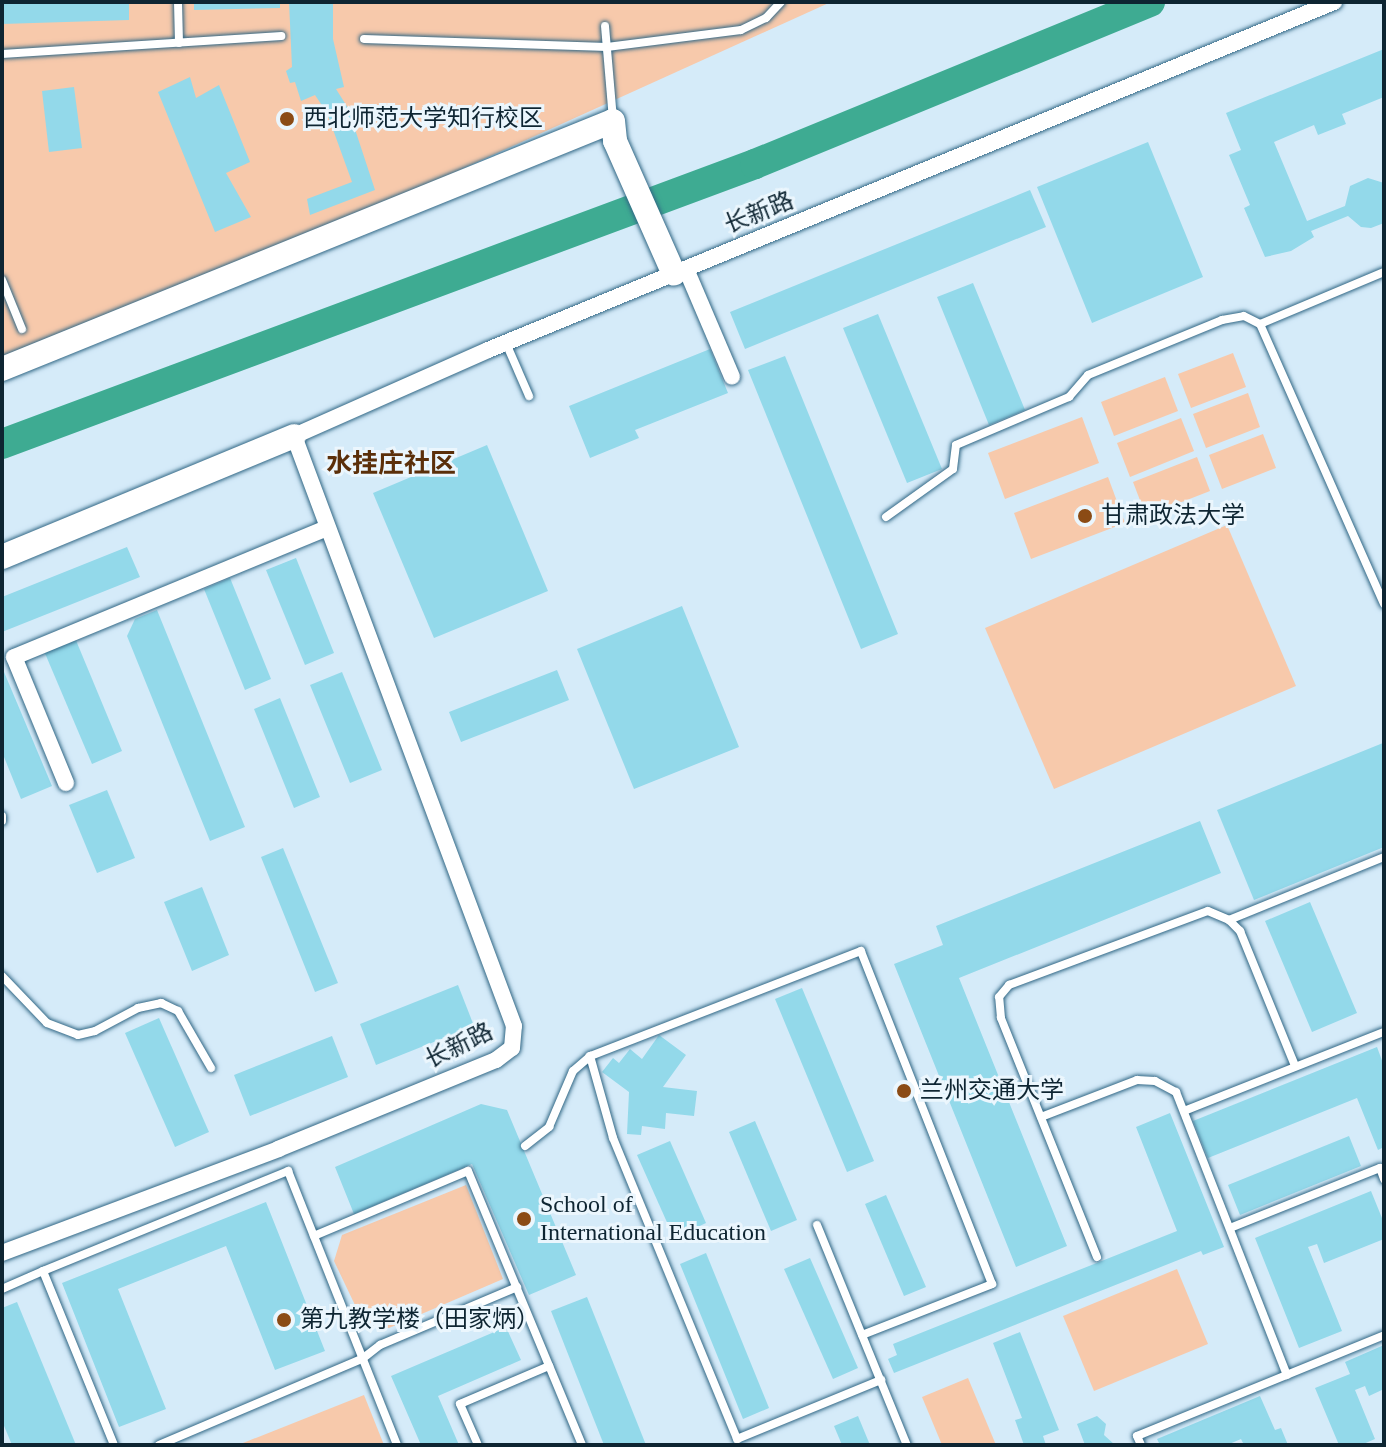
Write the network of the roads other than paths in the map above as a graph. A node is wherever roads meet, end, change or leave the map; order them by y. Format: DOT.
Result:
graph roads {
  1 [pos="178,2"];
  2 [pos="781,2"];
  3 [pos="1334,2"];
  4 [pos="605,26"];
  5 [pos="281,36"];
  6 [pos="364,39"];
  7 [pos="179,43"];
  8 [pos="607,47"];
  9 [pos="2,54"];
  10 [pos="613,121"];
  11 [pos="680,271"];
  12 [pos="1384,272"];
  13 [pos="2,280"];
  14 [pos="1260,324"];
  15 [pos="22,329"];
  16 [pos="506,343"];
  17 [pos="2,369"];
  18 [pos="732,377"];
  19 [pos="529,396"];
  20 [pos="294,436"];
  21 [pos="886,517"];
  22 [pos="327,528"];
  23 [pos="2,557"];
  24 [pos="1384,604"];
  25 [pos="66,783"];
  26 [pos="1384,857"];
  27 [pos="1229,920"];
  28 [pos="2,976"];
  29 [pos="1384,1032"];
  30 [pos="590,1056"];
  31 [pos="1295,1066"];
  32 [pos="211,1068"];
  33 [pos="1184,1111"];
  34 [pos="1041,1117"];
  35 [pos="525,1146"];
  36 [pos="1382,1168"];
  37 [pos="1384,1179"];
  38 [pos="817,1225"];
  39 [pos="1230,1228"];
  40 [pos="314,1236"];
  41 [pos="2,1253"];
  42 [pos="1097,1257"];
  43 [pos="43,1271"];
  44 [pos="517,1287"];
  45 [pos="2,1289"];
  46 [pos="862,1335"];
  47 [pos="1384,1335"];
  48 [pos="362,1359"];
  49 [pos="549,1366"];
  50 [pos="1287,1375"];
  51 [pos="881,1380"];
  52 [pos="738,1442"];
  53 [pos="114,1445"];
  54 [pos="159,1445"];
  55 [pos="397,1445"];
  56 [pos="478,1445"];
  57 [pos="582,1445"];
  58 [pos="907,1445"];
  59 [pos="1141,1445"];
  1 -- 7 [label="lane"];
  2 -- 8 [label="lane"];
  3 -- 11 [label="street, 长新路"];
  4 -- 8 [label="lane"];
  5 -- 7 [label="lane"];
  6 -- 8 [label="lane"];
  7 -- 9 [label="lane"];
  8 -- 10 [label="lane"];
  10 -- 11 [label="street"];
  10 -- 17 [label="street"];
  11 -- 16 [label="street, 长新路"];
  11 -- 18 [label="street"];
  12 -- 14 [label="lane"];
  13 -- 15 [label="lane"];
  14 -- 21 [label="lane"];
  14 -- 24 [label="lane"];
  16 -- 19 [label="lane"];
  16 -- 20 [label="street, 长新路"];
  20 -- 22 [label="street, 长新路"];
  20 -- 23 [label="street"];
  22 -- 25 [label="street"];
  22 -- 41 [label="street, 长新路"];
  26 -- 27 [label="lane"];
  27 -- 31 [label="lane"];
  27 -- 34 [label="lane"];
  28 -- 32 [label="lane"];
  29 -- 31 [label="lane"];
  30 -- 35 [label="lane"];
  30 -- 46 [label="lane"];
  30 -- 52 [label="lane"];
  31 -- 33 [label="lane"];
  33 -- 34 [label="lane"];
  33 -- 39 [label="lane"];
  34 -- 42 [label="lane"];
  36 -- 37 [label="lane"];
  36 -- 39 [label="lane"];
  38 -- 46 [label="lane"];
  39 -- 50 [label="lane"];
  40 -- 43 [label="lane"];
  40 -- 44 [label="lane"];
  40 -- 48 [label="lane"];
  43 -- 45 [label="lane"];
  43 -- 53 [label="lane"];
  44 -- 48 [label="lane"];
  44 -- 49 [label="lane"];
  46 -- 51 [label="lane"];
  47 -- 50 [label="lane"];
  48 -- 54 [label="lane"];
  48 -- 55 [label="lane"];
  49 -- 56 [label="lane"];
  49 -- 57 [label="lane"];
  50 -- 59 [label="lane"];
  51 -- 52 [label="lane"];
  51 -- 58 [label="lane"];
}
